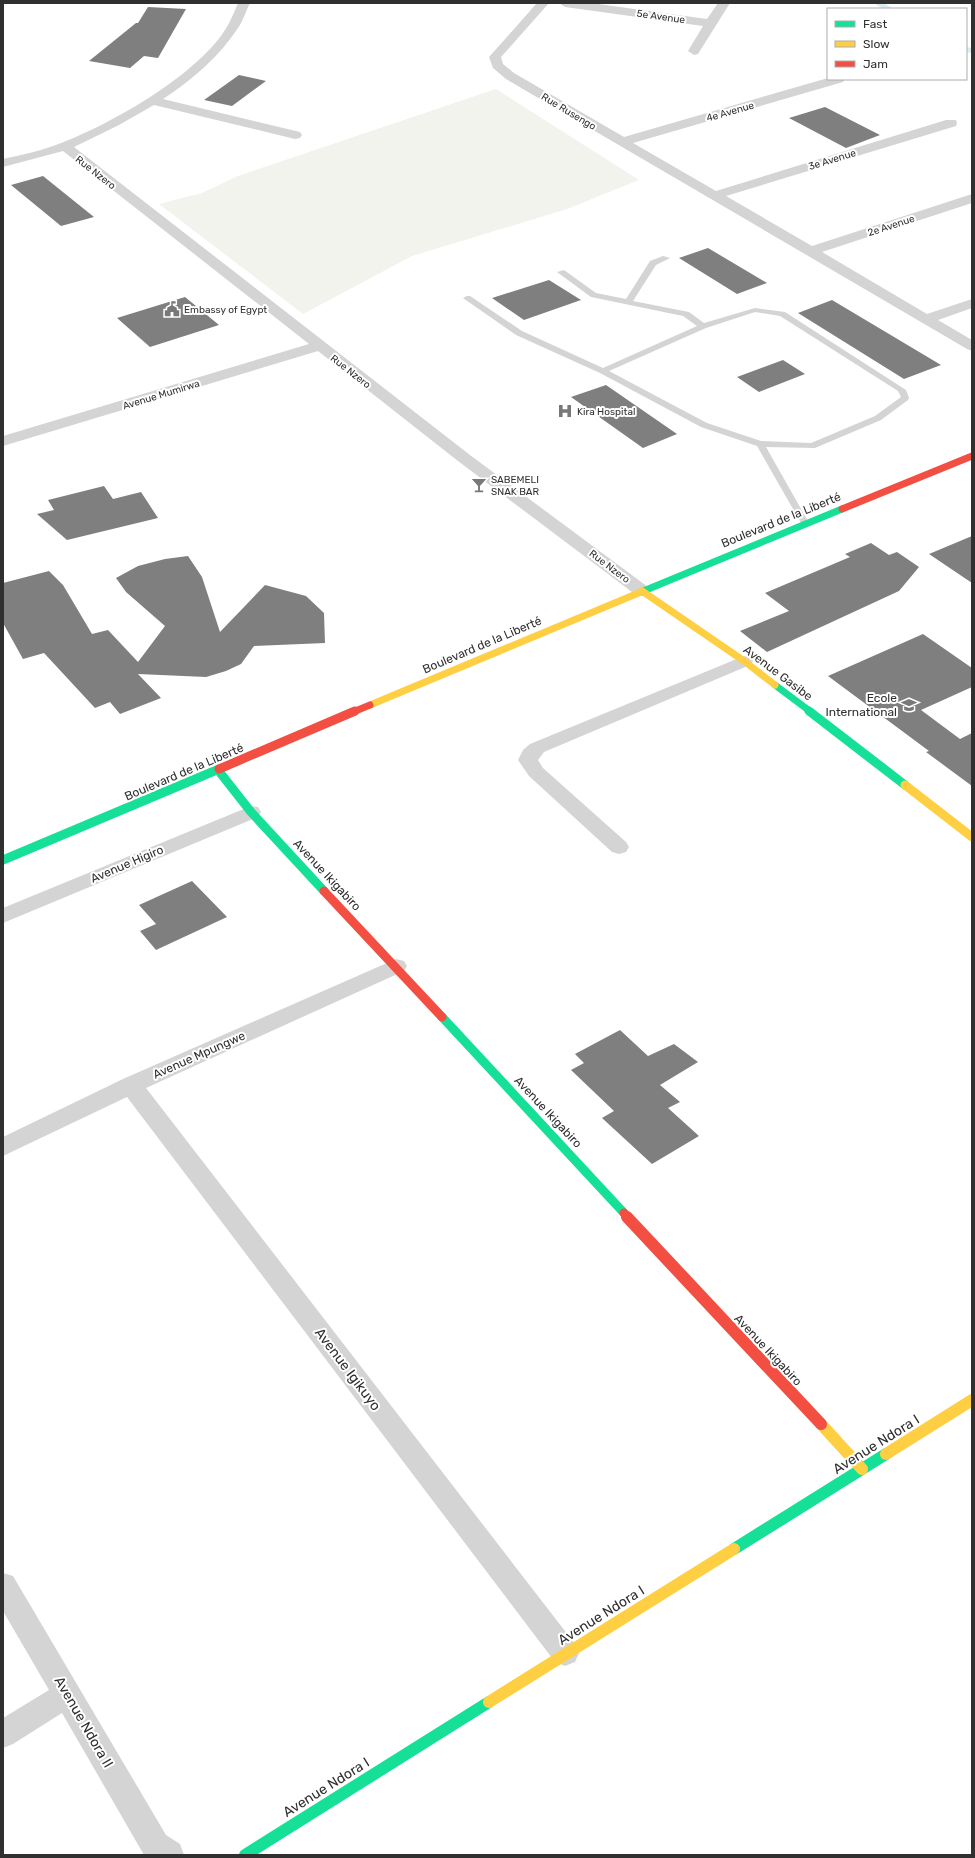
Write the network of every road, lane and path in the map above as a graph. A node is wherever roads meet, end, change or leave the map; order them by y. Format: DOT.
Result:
graph roads {
  1 [pos="244,3"];
  2 [pos="543,3"];
  3 [pos="565,3"];
  4 [pos="724,3"];
  5 [pos="710,23"];
  6 [pos="694,51"];
  7 [pos="836,80"];
  8 [pos="154,101"];
  9 [pos="951,123"];
  10 [pos="294,135"];
  11 [pos="621,142"];
  12 [pos="64,146"];
  13 [pos="3,164"];
  14 [pos="713,196"];
  15 [pos="972,198"];
  16 [pos="809,252"];
  17 [pos="666,258"];
  18 [pos="561,272"];
  19 [pos="467,298"];
  20 [pos="628,302"];
  21 [pos="972,303"];
  22 [pos="926,319"];
  23 [pos="703,326"];
  24 [pos="319,346"];
  25 [pos="972,346"];
  26 [pos="603,371"];
  27 [pos="3,441"];
  28 [pos="760,444"];
  29 [pos="972,456"];
  30 [pos="805,523"];
  31 [pos="642,591"];
  32 [pos="744,661"];
  33 [pos="218,770"];
  34 [pos="251,812"];
  35 [pos="972,837"];
  36 [pos="619,847"];
  37 [pos="3,860"];
  38 [pos="3,916"];
  39 [pos="396,966"];
  40 [pos="131,1085"];
  41 [pos="3,1147"];
  42 [pos="972,1400"];
  43 [pos="862,1470"];
  44 [pos="3,1585"];
  45 [pos="565,1653"];
  46 [pos="68,1694"];
  47 [pos="3,1734"];
  48 [pos="169,1855"];
  49 [pos="245,1855"];
  1 -- 8 [label="street"];
  2 -- 11 [label="street, Rue Rusengo"];
  3 -- 5 [label="street, 5e Avenue"];
  4 -- 5 [label="street"];
  5 -- 6 [label="street"];
  7 -- 11 [label="street, 4e Avenue"];
  8 -- 10 [label="street"];
  8 -- 12 [label="street"];
  9 -- 14 [label="street, 3e Avenue"];
  11 -- 14 [label="street, Rue Rusengo"];
  12 -- 13 [label="street"];
  12 -- 24 [label="street, Rue Nzero"];
  14 -- 16 [label="street, Rue Rusengo"];
  15 -- 16 [label="street, 2e Avenue"];
  16 -- 22 [label="street, Rue Rusengo"];
  17 -- 20 [label="lane"];
  18 -- 20 [label="lane"];
  19 -- 26 [label="lane"];
  20 -- 23 [label="lane"];
  21 -- 22 [label="street"];
  22 -- 25 [label="street, Rue Rusengo"];
  23 -- 26 [label="lane"];
  23 -- 28 [label="lane"];
  24 -- 27 [label="street, Avenue Mumirwa"];
  24 -- 31 [label="street, Rue Nzero"];
  26 -- 28 [label="lane"];
  28 -- 30 [label="lane"];
  29 -- 30 [label="main road, Boulevard de la Liberté"];
  30 -- 31 [label="main road, Boulevard de la Liberté"];
  31 -- 32 [label="main road, Avenue Gasibe"];
  31 -- 33 [label="main road, Boulevard de la Liberté"];
  32 -- 35 [label="main road, Avenue Gasibe"];
  32 -- 36 [label="street"];
  33 -- 34 [label="main road, Avenue Ikigabiro"];
  33 -- 37 [label="main road, Boulevard de la Liberté"];
  34 -- 38 [label="street, Avenue Higiro"];
  34 -- 39 [label="main road, Avenue Ikigabiro"];
  39 -- 40 [label="street, Avenue Mpungwe"];
  39 -- 43 [label="main road, Avenue Ikigabiro"];
  40 -- 41 [label="street, Avenue Mpungwe"];
  40 -- 45 [label="street, Avenue Igikuyo"];
  42 -- 43 [label="main road, Avenue Ndora I"];
  43 -- 45 [label="main road, Avenue Ndora I"];
  44 -- 46 [label="street, Avenue Ndora II"];
  45 -- 49 [label="main road, Avenue Ndora I"];
  46 -- 47 [label="street"];
  46 -- 48 [label="street, Avenue Ndora II"];
}
